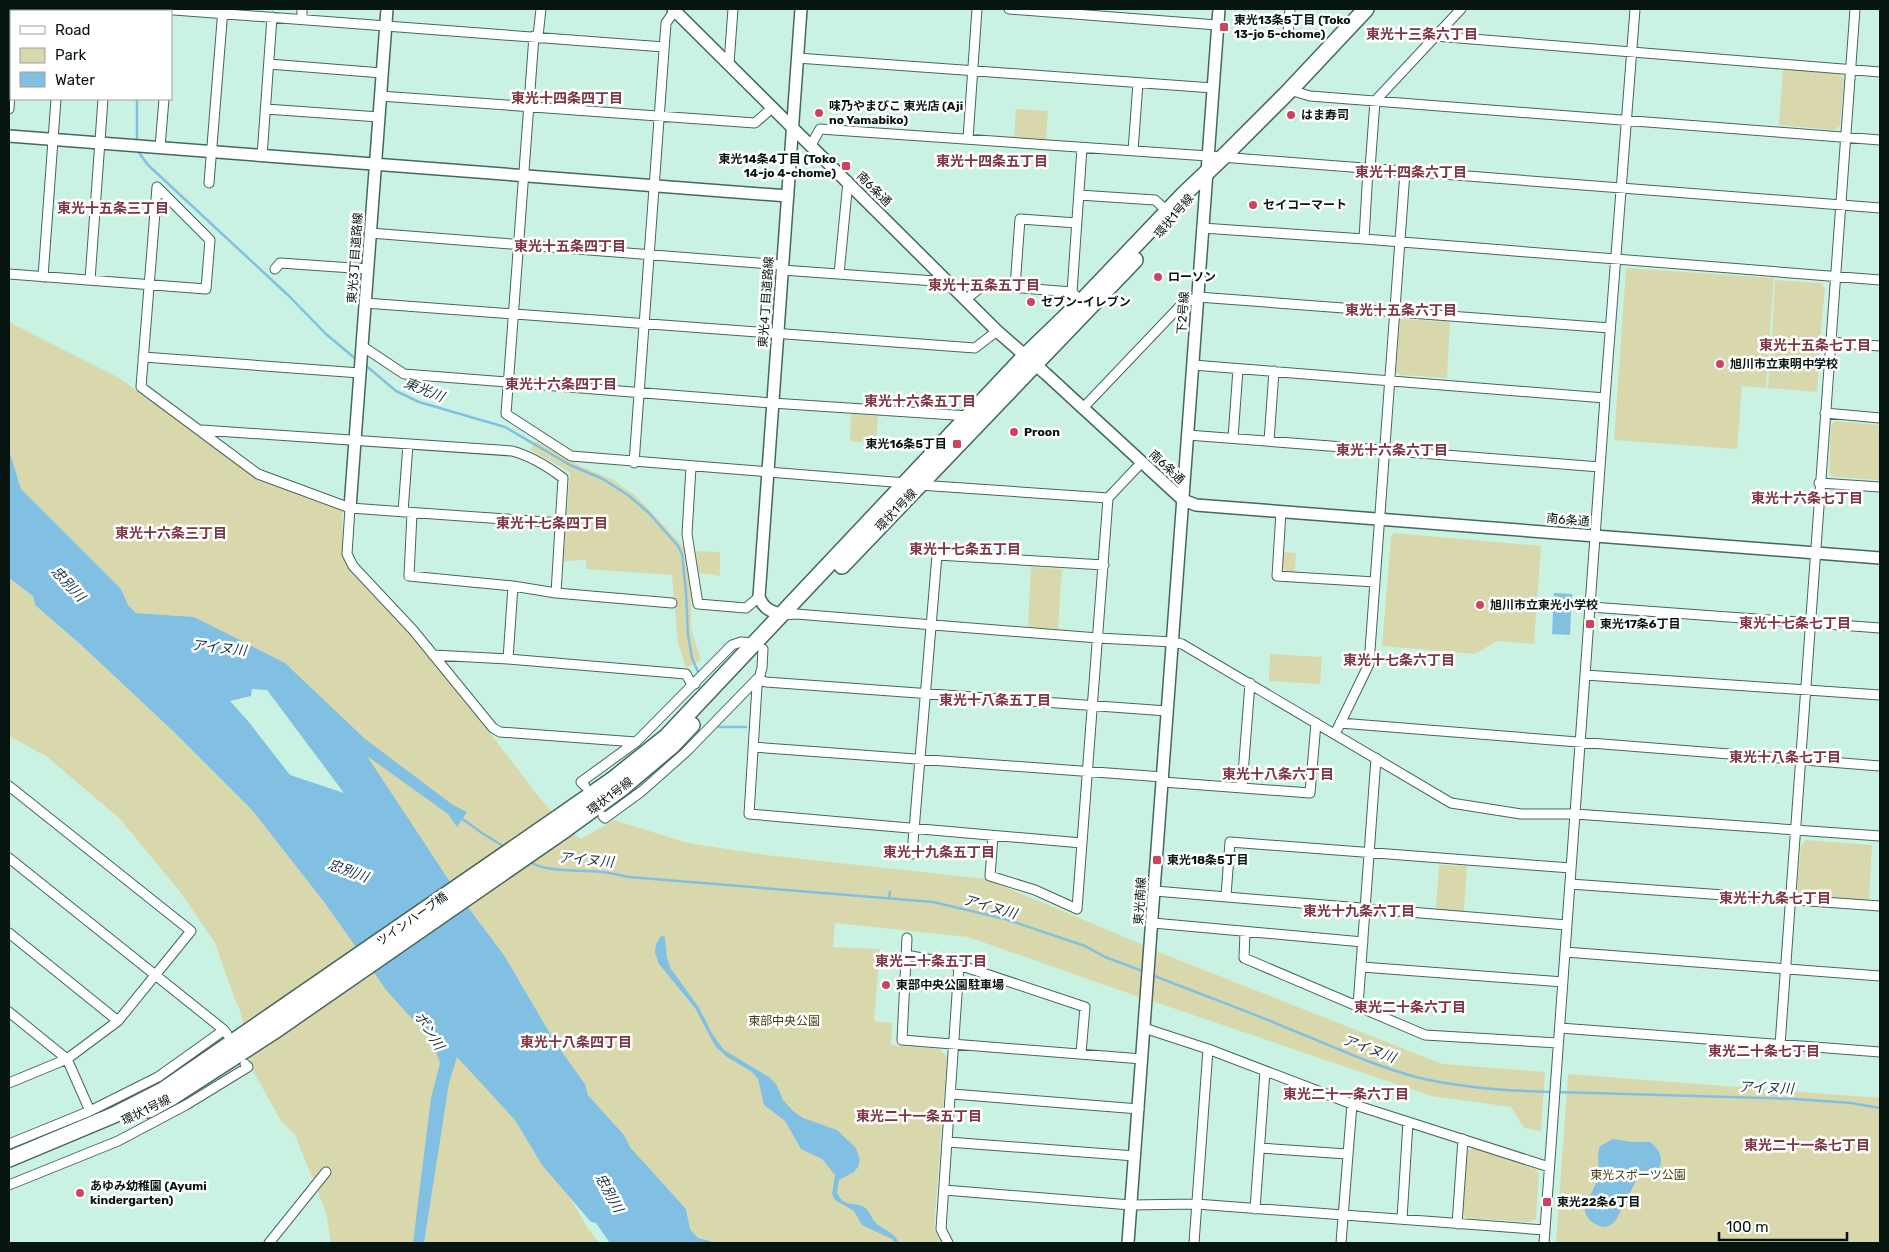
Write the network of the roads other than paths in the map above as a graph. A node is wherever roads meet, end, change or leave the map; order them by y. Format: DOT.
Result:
graph roads {
  1 [pos="161,9"];
  2 [pos="302,9"];
  3 [pos="387,9"];
  4 [pos="541,9"];
  5 [pos="674,9"];
  6 [pos="733,9"];
  7 [pos="801,9"];
  8 [pos="977,9"];
  9 [pos="1009,9"];
  10 [pos="1219,9"];
  11 [pos="1290,9"];
  12 [pos="1366,9"];
  13 [pos="1462,9"];
  14 [pos="1635,9"];
  15 [pos="1855,9"];
  16 [pos="171,10"];
  17 [pos="172,10"];
  18 [pos="222,11"];
  19 [pos="1089,12"];
  20 [pos="272,17"];
  21 [pos="302,19"];
  22 [pos="386,25"];
  23 [pos="1218,25"];
  24 [pos="1288,34"];
  25 [pos="536,36"];
  26 [pos="1436,36"];
  27 [pos="664,47"];
  28 [pos="1631,52"];
  29 [pos="797,58"];
  30 [pos="728,63"];
  31 [pos="269,64"];
  32 [pos="1850,70"];
  33 [pos="972,71"];
  34 [pos="1880,72"];
  35 [pos="382,73"];
  36 [pos="1138,83"];
  37 [pos="1213,88"];
  38 [pos="1290,90"];
  39 [pos="10,92"];
  40 [pos="380,96"];
  41 [pos="56,100"];
  42 [pos="103,100"];
  43 [pos="164,100"];
  44 [pos="1375,101"];
  45 [pos="528,106"];
  46 [pos="772,108"];
  47 [pos="9,109"];
  48 [pos="266,109"];
  49 [pos="658,116"];
  50 [pos="379,117"];
  51 [pos="1626,121"];
  52 [pos="792,126"];
  53 [pos="9,136"];
  54 [pos="1846,138"];
  55 [pos="53,139"];
  56 [pos="968,139"];
  57 [pos="1880,140"];
  58 [pos="100,142"];
  59 [pos="810,144"];
  60 [pos="156,146"];
  61 [pos="1082,148"];
  62 [pos="211,152"];
  63 [pos="1133,152"];
  64 [pos="262,156"];
  65 [pos="1216,157"];
  66 [pos="376,164"];
  67 [pos="1369,169"];
  68 [pos="1207,172"];
  69 [pos="1406,172"];
  70 [pos="523,176"];
  71 [pos="848,182"];
  72 [pos="209,183"];
  73 [pos="654,185"];
  74 [pos="1621,188"];
  75 [pos="788,196"];
  76 [pos="1079,196"];
  77 [pos="1841,205"];
  78 [pos="1880,208"];
  79 [pos="1167,211"];
  80 [pos="1077,223"];
  81 [pos="1202,228"];
  82 [pos="370,233"];
  83 [pos="1364,239"];
  84 [pos="1400,242"];
  85 [pos="518,244"];
  86 [pos="649,255"];
  87 [pos="1615,259"];
  88 [pos="782,267"];
  89 [pos="275,268"];
  90 [pos="367,269"];
  91 [pos="9,274"];
  92 [pos="839,274"];
  93 [pos="1835,276"];
  94 [pos="43,277"];
  95 [pos="90,280"];
  96 [pos="1880,280"];
  97 [pos="949,282"];
  98 [pos="148,286"];
  99 [pos="1015,288"];
  100 [pos="1198,297"];
  101 [pos="966,299"];
  102 [pos="1081,300"];
  103 [pos="365,303"];
  104 [pos="1394,312"];
  105 [pos="513,313"];
  106 [pos="644,324"];
  107 [pos="1610,328"];
  108 [pos="997,331"];
  109 [pos="778,334"];
  110 [pos="1830,342"];
  111 [pos="1880,346"];
  112 [pos="362,350"];
  113 [pos="143,357"];
  114 [pos="1030,360"];
  115 [pos="1193,365"];
  116 [pos="1238,369"];
  117 [pos="360,370"];
  118 [pos="1274,372"];
  119 [pos="1390,380"];
  120 [pos="507,382"];
  121 [pos="639,391"];
  122 [pos="1605,398"];
  123 [pos="772,403"];
  124 [pos="1083,408"];
  125 [pos="1825,414"];
  126 [pos="1880,418"];
  127 [pos="973,420"];
  128 [pos="201,430"];
  129 [pos="1188,435"];
  130 [pos="1234,438"];
  131 [pos="355,440"];
  132 [pos="1269,441"];
  133 [pos="408,444"];
  134 [pos="1385,450"];
  135 [pos="1142,462"];
  136 [pos="634,463"];
  137 [pos="690,467"];
  138 [pos="1600,467"];
  139 [pos="767,472"];
  140 [pos="1819,482"];
  141 [pos="912,484"];
  142 [pos="1880,487"];
  143 [pos="1108,498"];
  144 [pos="1183,500"];
  145 [pos="350,508"];
  146 [pos="407,512"];
  147 [pos="1281,512"];
  148 [pos="1380,519"];
  149 [pos="561,523"];
  150 [pos="1596,536"];
  151 [pos="1815,553"];
  152 [pos="1880,558"];
  153 [pos="1104,565"];
  154 [pos="1375,582"];
  155 [pos="514,586"];
  156 [pos="556,593"];
  157 [pos="759,597"];
  158 [pos="672,604"];
  159 [pos="1591,607"];
  160 [pos="789,614"];
  161 [pos="1810,623"];
  162 [pos="930,624"];
  163 [pos="1880,628"];
  164 [pos="1098,638"];
  165 [pos="1173,642"];
  166 [pos="759,646"];
  167 [pos="433,655"];
  168 [pos="508,659"];
  169 [pos="1585,674"];
  170 [pos="757,679"];
  171 [pos="1250,683"];
  172 [pos="694,684"];
  173 [pos="1806,690"];
  174 [pos="925,694"];
  175 [pos="1880,695"];
  176 [pos="1093,706"];
  177 [pos="1168,711"];
  178 [pos="1316,723"];
  179 [pos="1340,723"];
  180 [pos="1335,734"];
  181 [pos="636,742"];
  182 [pos="1580,743"];
  183 [pos="753,747"];
  184 [pos="1376,758"];
  185 [pos="920,760"];
  186 [pos="1800,760"];
  187 [pos="1880,766"];
  188 [pos="1088,772"];
  189 [pos="1163,780"];
  190 [pos="583,784"];
  191 [pos="1242,787"];
  192 [pos="10,790"];
  193 [pos="1575,814"];
  194 [pos="604,817"];
  195 [pos="562,823"];
  196 [pos="914,829"];
  197 [pos="1795,830"];
  198 [pos="993,836"];
  199 [pos="1880,836"];
  200 [pos="1082,843"];
  201 [pos="1369,853"];
  202 [pos="912,854"];
  203 [pos="9,858"];
  204 [pos="1571,868"];
  205 [pos="1570,884"];
  206 [pos="1155,890"];
  207 [pos="1226,896"];
  208 [pos="1790,901"];
  209 [pos="1880,906"];
  210 [pos="1366,909"];
  211 [pos="1153,923"];
  212 [pos="1567,925"];
  213 [pos="1245,932"];
  214 [pos="9,933"];
  215 [pos="907,938"];
  216 [pos="1363,942"];
  217 [pos="1565,952"];
  218 [pos="906,955"];
  219 [pos="959,965"];
  220 [pos="1362,967"];
  221 [pos="1786,968"];
  222 [pos="1880,976"];
  223 [pos="156,977"];
  224 [pos="1563,982"];
  225 [pos="1358,1006"];
  226 [pos="9,1012"];
  227 [pos="118,1021"];
  228 [pos="269,1026"];
  229 [pos="1144,1028"];
  230 [pos="1560,1028"];
  231 [pos="1558,1043"];
  232 [pos="955,1044"];
  233 [pos="1780,1045"];
  234 [pos="1208,1049"];
  235 [pos="1880,1052"];
  236 [pos="1081,1054"];
  237 [pos="67,1059"];
  238 [pos="1142,1059"];
  239 [pos="246,1064"];
  240 [pos="1265,1071"];
  241 [pos="9,1083"];
  242 [pos="952,1094"];
  243 [pos="1352,1104"];
  244 [pos="1138,1108"];
  245 [pos="90,1111"];
  246 [pos="1408,1122"];
  247 [pos="1463,1139"];
  248 [pos="948,1142"];
  249 [pos="9,1144"];
  250 [pos="1260,1148"];
  251 [pos="1347,1154"];
  252 [pos="1135,1156"];
  253 [pos="9,1159"];
  254 [pos="1549,1167"];
  255 [pos="9,1170"];
  256 [pos="326,1172"];
  257 [pos="9,1184"];
  258 [pos="944,1190"];
  259 [pos="1131,1204"];
  260 [pos="1196,1204"];
  261 [pos="1255,1209"];
  262 [pos="1343,1215"];
  263 [pos="1402,1219"];
  264 [pos="1457,1224"];
  265 [pos="1545,1230"];
  266 [pos="270,1243"];
  267 [pos="949,1243"];
  268 [pos="1128,1243"];
  269 [pos="1194,1243"];
  270 [pos="1341,1243"];
  271 [pos="1544,1243"];
  1 -- 16 [label="street"];
  2 -- 21 [label="street"];
  3 -- 22 [label="street, 東光3丁目道路線"];
  4 -- 25 [label="street"];
  5 -- 27 [label="street"];
  5 -- 30 [label="street, 南6条通"];
  6 -- 30 [label="street"];
  7 -- 29 [label="street, 東光4丁目道路線"];
  8 -- 33 [label="street"];
  9 -- 19 [label="street"];
  10 -- 23 [label="street"];
  11 -- 24 [label="street"];
  12 -- 38 [label="main road, 環状1号線"];
  13 -- 26 [label="street"];
  14 -- 28 [label="street"];
  15 -- 32 [label="street"];
  17 -- 18 [label="street"];
  18 -- 20 [label="street"];
  18 -- 62 [label="street"];
  19 -- 23 [label="street"];
  20 -- 21 [label="street"];
  20 -- 31 [label="street"];
  21 -- 22 [label="street"];
  22 -- 25 [label="street"];
  22 -- 35 [label="street, 東光3丁目道路線"];
  23 -- 37 [label="street"];
  25 -- 27 [label="street"];
  25 -- 45 [label="street"];
  26 -- 28 [label="street"];
  26 -- 44 [label="street"];
  27 -- 49 [label="street"];
  28 -- 32 [label="street"];
  28 -- 51 [label="street"];
  29 -- 33 [label="street"];
  29 -- 52 [label="street, 東光4丁目道路線"];
  30 -- 46 [label="street, 南6条通"];
  31 -- 35 [label="street"];
  31 -- 48 [label="street"];
  32 -- 34 [label="street"];
  32 -- 54 [label="street"];
  33 -- 36 [label="street"];
  33 -- 56 [label="street"];
  35 -- 40 [label="street, 東光3丁目道路線"];
  36 -- 37 [label="street"];
  36 -- 63 [label="street"];
  37 -- 65 [label="street"];
  38 -- 44 [label="street"];
  38 -- 65 [label="main road, 環状1号線"];
  39 -- 47 [label="street"];
  40 -- 45 [label="street"];
  40 -- 50 [label="street, 東光3丁目道路線"];
  41 -- 55 [label="street"];
  42 -- 58 [label="street"];
  43 -- 60 [label="street"];
  44 -- 51 [label="street"];
  44 -- 67 [label="street"];
  45 -- 49 [label="street"];
  45 -- 70 [label="street"];
  46 -- 49 [label="street"];
  46 -- 52 [label="street, 南6条通"];
  48 -- 50 [label="street"];
  48 -- 64 [label="street"];
  49 -- 73 [label="street"];
  50 -- 66 [label="street, 東光3丁目道路線"];
  51 -- 54 [label="street"];
  51 -- 74 [label="street"];
  52 -- 59 [label="street, 南6条通"];
  52 -- 75 [label="street, 東光4丁目道路線"];
  53 -- 55 [label="street"];
  54 -- 57 [label="street"];
  54 -- 77 [label="street"];
  55 -- 58 [label="street"];
  55 -- 94 [label="street"];
  56 -- 59 [label="street"];
  56 -- 61 [label="street"];
  58 -- 60 [label="street"];
  58 -- 95 [label="street"];
  59 -- 71 [label="street, 南6条通"];
  60 -- 62 [label="street"];
  61 -- 63 [label="street"];
  61 -- 76 [label="street"];
  62 -- 64 [label="street"];
  62 -- 72 [label="street"];
  63 -- 65 [label="street"];
  64 -- 66 [label="street"];
  65 -- 67 [label="street"];
  65 -- 68 [label="main road, 環状1号線"];
  66 -- 70 [label="street"];
  66 -- 82 [label="street, 東光3丁目道路線"];
  67 -- 69 [label="street"];
  67 -- 83 [label="street"];
  68 -- 79 [label="main road, 環状1号線"];
  68 -- 81 [label="street, 下2号線"];
  68 -- 102 [label="main road, 環状1号線"];
  69 -- 74 [label="street"];
  69 -- 84 [label="street"];
  70 -- 73 [label="street"];
  70 -- 85 [label="street"];
  71 -- 92 [label="street"];
  71 -- 97 [label="street, 南6条通"];
  73 -- 75 [label="street"];
  73 -- 86 [label="street"];
  74 -- 77 [label="street"];
  74 -- 87 [label="street"];
  75 -- 88 [label="street, 東光4丁目道路線"];
  76 -- 79 [label="street"];
  76 -- 80 [label="street"];
  77 -- 78 [label="street"];
  77 -- 93 [label="street"];
  79 -- 102 [label="main road, 環状1号線"];
  80 -- 99 [label="street"];
  80 -- 102 [label="street"];
  81 -- 83 [label="street"];
  81 -- 100 [label="street, 下2号線"];
  82 -- 85 [label="street"];
  82 -- 90 [label="street, 東光3丁目道路線"];
  83 -- 84 [label="street"];
  84 -- 87 [label="street"];
  84 -- 104 [label="street"];
  85 -- 86 [label="street"];
  85 -- 105 [label="street"];
  86 -- 88 [label="street"];
  86 -- 106 [label="street"];
  87 -- 93 [label="street"];
  87 -- 107 [label="street"];
  88 -- 92 [label="street"];
  88 -- 109 [label="street, 東光4丁目道路線"];
  89 -- 90 [label="street"];
  90 -- 103 [label="street, 東光3丁目道路線"];
  91 -- 94 [label="street"];
  92 -- 97 [label="street"];
  93 -- 96 [label="street"];
  93 -- 110 [label="street"];
  94 -- 95 [label="street"];
  95 -- 98 [label="street"];
  97 -- 101 [label="street, 南6条通"];
  98 -- 98 [label="street"];
  98 -- 113 [label="street"];
  99 -- 101 [label="street"];
  99 -- 102 [label="street"];
  100 -- 104 [label="street"];
  100 -- 115 [label="street, 下2号線"];
  100 -- 124 [label="street"];
  101 -- 108 [label="street, 南6条通"];
  102 -- 114 [label="main road, 環状1号線"];
  103 -- 105 [label="street"];
  103 -- 112 [label="street, 東光3丁目道路線"];
  104 -- 107 [label="street"];
  104 -- 119 [label="street"];
  105 -- 106 [label="street"];
  105 -- 120 [label="street"];
  106 -- 109 [label="street"];
  106 -- 121 [label="street"];
  107 -- 122 [label="street"];
  108 -- 109 [label="street"];
  108 -- 114 [label="street, 南6条通"];
  109 -- 123 [label="street, 東光4丁目道路線"];
  110 -- 111 [label="street"];
  110 -- 125 [label="street"];
  112 -- 117 [label="street, 東光3丁目道路線"];
  112 -- 120 [label="street"];
  113 -- 117 [label="street"];
  113 -- 128 [label="street"];
  114 -- 124 [label="street, 南6条通"];
  114 -- 127 [label="main road, 環状1号線"];
  115 -- 116 [label="street"];
  115 -- 129 [label="street, 下2号線"];
  116 -- 118 [label="street"];
  116 -- 130 [label="street"];
  117 -- 131 [label="street, 東光3丁目道路線"];
  118 -- 119 [label="street"];
  118 -- 132 [label="street"];
  119 -- 122 [label="street"];
  119 -- 134 [label="street"];
  120 -- 121 [label="street"];
  120 -- 136 [label="street"];
  121 -- 123 [label="street"];
  121 -- 136 [label="street"];
  122 -- 138 [label="street"];
  123 -- 127 [label="street"];
  123 -- 139 [label="street, 東光4丁目道路線"];
  124 -- 135 [label="street, 南6条通"];
  125 -- 126 [label="street"];
  125 -- 140 [label="street"];
  127 -- 141 [label="main road, 環状1号線"];
  128 -- 131 [label="street"];
  128 -- 145 [label="street"];
  129 -- 130 [label="street"];
  129 -- 144 [label="street, 下2号線"];
  130 -- 132 [label="street"];
  131 -- 133 [label="street"];
  131 -- 145 [label="street, 東光3丁目道路線"];
  132 -- 134 [label="street"];
  133 -- 146 [label="street"];
  133 -- 149 [label="street"];
  134 -- 138 [label="street"];
  134 -- 148 [label="street"];
  135 -- 143 [label="street"];
  135 -- 144 [label="street, 南6条通"];
  136 -- 137 [label="street"];
  137 -- 139 [label="street"];
  137 -- 157 [label="street"];
  138 -- 150 [label="street"];
  139 -- 141 [label="street"];
  139 -- 157 [label="street, 東光4丁目道路線"];
  140 -- 142 [label="street"];
  140 -- 151 [label="street"];
  141 -- 143 [label="street"];
  141 -- 160 [label="main road, 環状1号線"];
  143 -- 153 [label="street"];
  144 -- 147 [label="street, 南6条通"];
  144 -- 165 [label="street, 東光南線"];
  145 -- 146 [label="street"];
  145 -- 167 [label="street"];
  146 -- 149 [label="street"];
  146 -- 155 [label="street"];
  147 -- 148 [label="street, 南6条通"];
  147 -- 154 [label="street"];
  148 -- 150 [label="street, 南6条通"];
  148 -- 154 [label="street"];
  149 -- 156 [label="street"];
  150 -- 151 [label="street, 南6条通"];
  150 -- 159 [label="street"];
  151 -- 152 [label="street, 南6条通"];
  151 -- 161 [label="street"];
  153 -- 162 [label="street"];
  153 -- 164 [label="street"];
  154 -- 179 [label="street"];
  155 -- 156 [label="street"];
  155 -- 168 [label="street"];
  156 -- 158 [label="street"];
  157 -- 160 [label="street"];
  159 -- 161 [label="street"];
  159 -- 169 [label="street"];
  160 -- 162 [label="street"];
  160 -- 166 [label="main road, 環状1号線"];
  161 -- 163 [label="street"];
  161 -- 173 [label="street"];
  162 -- 164 [label="street"];
  162 -- 174 [label="street"];
  164 -- 165 [label="street"];
  164 -- 176 [label="street"];
  165 -- 171 [label="street"];
  165 -- 177 [label="street, 東光南線"];
  166 -- 170 [label="street"];
  166 -- 172 [label="street"];
  166 -- 195 [label="main road, 環状1号線"];
  167 -- 168 [label="street"];
  167 -- 181 [label="street"];
  168 -- 172 [label="street"];
  169 -- 173 [label="street"];
  169 -- 182 [label="street"];
  170 -- 174 [label="street"];
  170 -- 183 [label="street"];
  170 -- 194 [label="street"];
  171 -- 178 [label="street"];
  171 -- 191 [label="street"];
  172 -- 181 [label="street"];
  173 -- 175 [label="street"];
  173 -- 186 [label="street"];
  174 -- 176 [label="street"];
  174 -- 185 [label="street"];
  176 -- 177 [label="street"];
  176 -- 188 [label="street"];
  177 -- 189 [label="street, 東光南線"];
  178 -- 180 [label="street"];
  178 -- 191 [label="street"];
  179 -- 180 [label="street"];
  179 -- 182 [label="street"];
  180 -- 184 [label="street"];
  181 -- 190 [label="street"];
  182 -- 186 [label="street"];
  182 -- 193 [label="street"];
  183 -- 185 [label="street"];
  183 -- 196 [label="street"];
  184 -- 193 [label="street"];
  184 -- 201 [label="street"];
  185 -- 188 [label="street"];
  185 -- 196 [label="street"];
  186 -- 187 [label="street"];
  186 -- 197 [label="street"];
  188 -- 189 [label="street"];
  188 -- 200 [label="street"];
  189 -- 191 [label="street"];
  189 -- 206 [label="street, 東光南線"];
  192 -- 223 [label="street"];
  193 -- 197 [label="street"];
  193 -- 204 [label="street"];
  195 -- 228 [label="main road, ツインハープ橋"];
  196 -- 198 [label="street"];
  196 -- 202 [label="street"];
  197 -- 199 [label="street"];
  197 -- 208 [label="street"];
  198 -- 200 [label="street"];
  198 -- 200 [label="street"];
  201 -- 204 [label="street"];
  201 -- 207 [label="street"];
  201 -- 210 [label="street"];
  203 -- 223 [label="street"];
  204 -- 205 [label="street"];
  205 -- 208 [label="street"];
  205 -- 212 [label="street"];
  206 -- 207 [label="street"];
  206 -- 211 [label="street, 東光南線"];
  207 -- 210 [label="street"];
  208 -- 209 [label="street"];
  208 -- 221 [label="street"];
  210 -- 212 [label="street"];
  210 -- 216 [label="street"];
  211 -- 213 [label="street"];
  211 -- 229 [label="street, 東光南線"];
  212 -- 217 [label="street"];
  213 -- 216 [label="street"];
  213 -- 225 [label="street"];
  214 -- 227 [label="street"];
  215 -- 218 [label="street"];
  216 -- 220 [label="street"];
  217 -- 221 [label="street"];
  217 -- 224 [label="street"];
  218 -- 219 [label="street"];
  218 -- 232 [label="street"];
  219 -- 232 [label="street"];
  219 -- 236 [label="street"];
  220 -- 224 [label="street"];
  220 -- 225 [label="street"];
  221 -- 222 [label="street"];
  221 -- 233 [label="street"];
  223 -- 227 [label="street"];
  223 -- 245 [label="street"];
  224 -- 230 [label="street"];
  225 -- 231 [label="street"];
  226 -- 237 [label="street"];
  227 -- 237 [label="street"];
  228 -- 253 [label="main road, 環状1号線"];
  228 -- 255 [label="main road, 環状1号線"];
  229 -- 234 [label="street"];
  229 -- 238 [label="street, 東光南線"];
  230 -- 231 [label="street"];
  230 -- 233 [label="street"];
  231 -- 254 [label="street"];
  232 -- 236 [label="street"];
  232 -- 242 [label="street"];
  233 -- 235 [label="street"];
  234 -- 240 [label="street"];
  234 -- 260 [label="street"];
  236 -- 238 [label="street"];
  237 -- 241 [label="street"];
  237 -- 245 [label="street"];
  238 -- 244 [label="street, 東光南線"];
  239 -- 257 [label="street"];
  240 -- 243 [label="street"];
  240 -- 250 [label="street"];
  242 -- 244 [label="street"];
  242 -- 248 [label="street"];
  243 -- 246 [label="street"];
  243 -- 251 [label="street"];
  244 -- 252 [label="street, 東光南線"];
  245 -- 249 [label="street"];
  246 -- 247 [label="street"];
  246 -- 263 [label="street"];
  247 -- 254 [label="street"];
  247 -- 264 [label="street"];
  248 -- 252 [label="street"];
  248 -- 258 [label="street"];
  250 -- 251 [label="street"];
  250 -- 261 [label="street"];
  251 -- 262 [label="street"];
  252 -- 259 [label="street, 東光南線"];
  254 -- 265 [label="street"];
  256 -- 266 [label="street"];
  258 -- 259 [label="street"];
  258 -- 267 [label="street"];
  259 -- 260 [label="street"];
  259 -- 268 [label="street, 東光南線"];
  260 -- 261 [label="street"];
  260 -- 269 [label="street"];
  261 -- 262 [label="street"];
  262 -- 263 [label="street"];
  262 -- 270 [label="street"];
  263 -- 264 [label="street"];
  264 -- 265 [label="street"];
  265 -- 271 [label="street"];
}
